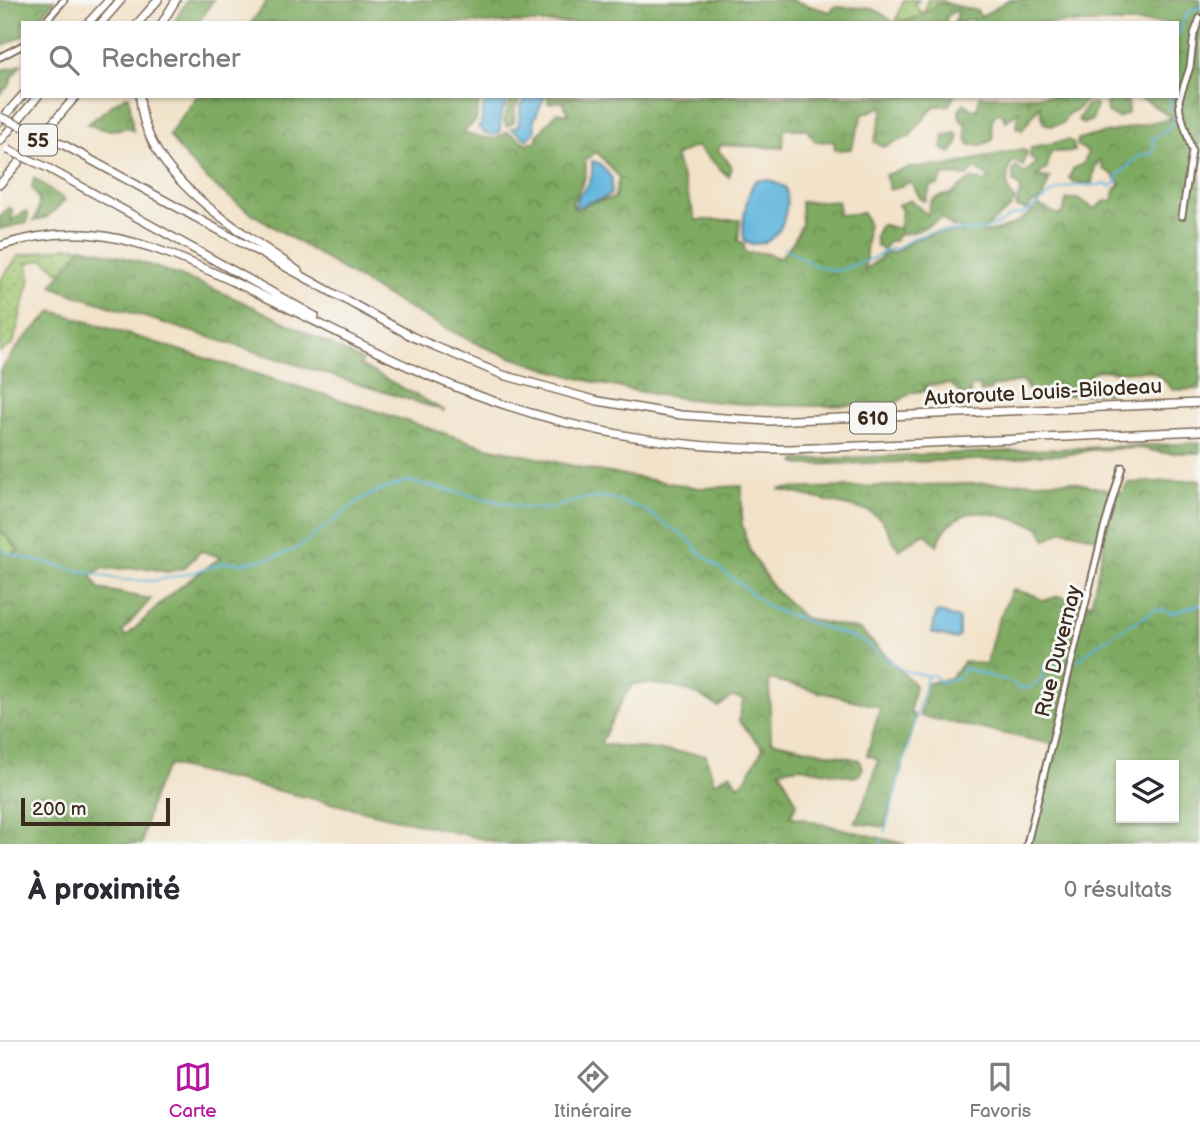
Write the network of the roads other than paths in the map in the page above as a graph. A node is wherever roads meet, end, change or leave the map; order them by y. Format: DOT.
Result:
graph roads {
  1 [pos="64,0"];
  2 [pos="109,0"];
  3 [pos="121,0"];
  4 [pos="158,0"];
  5 [pos="176,0"];
  6 [pos="1200,18"];
  7 [pos="46,21"];
  8 [pos="90,21"];
  9 [pos="103,21"];
  10 [pos="140,21"];
  11 [pos="163,21"];
  12 [pos="21,46"];
  13 [pos="0,57"];
  14 [pos="21,97"];
  15 [pos="36,98"];
  16 [pos="74,98"];
  17 [pos="140,98"];
  18 [pos="0,119"];
  19 [pos="0,141"];
  20 [pos="0,147"];
  21 [pos="0,184"];
  22 [pos="1182,216"];
  23 [pos="0,246"];
  24 [pos="324,290"];
  25 [pos="374,350"];
  26 [pos="1200,402"];
  27 [pos="1200,431"];
  28 [pos="1122,467"];
  29 [pos="1027,844"];
  1 -- 7 [label="street"];
  2 -- 8 [label="highway"];
  3 -- 9 [label="highway"];
  4 -- 10 [label="highway"];
  5 -- 11 [label="highway"];
  6 -- 22 [label="street"];
  12 -- 13 [label="street"];
  14 -- 18 [label="highway"];
  15 -- 19 [label="highway, 55"];
  16 -- 21 [label="highway, 55"];
  17 -- 24 [label="highway"];
  18 -- 24 [label="highway, bridge"];
  20 -- 25 [label="highway, bridge"];
  23 -- 25 [label="highway"];
  24 -- 26 [label="highway, Autoroute Louis-Bilodeau / 610"];
  25 -- 27 [label="highway, 610"];
  28 -- 29 [label="street, Rue Duvernay"];
}
